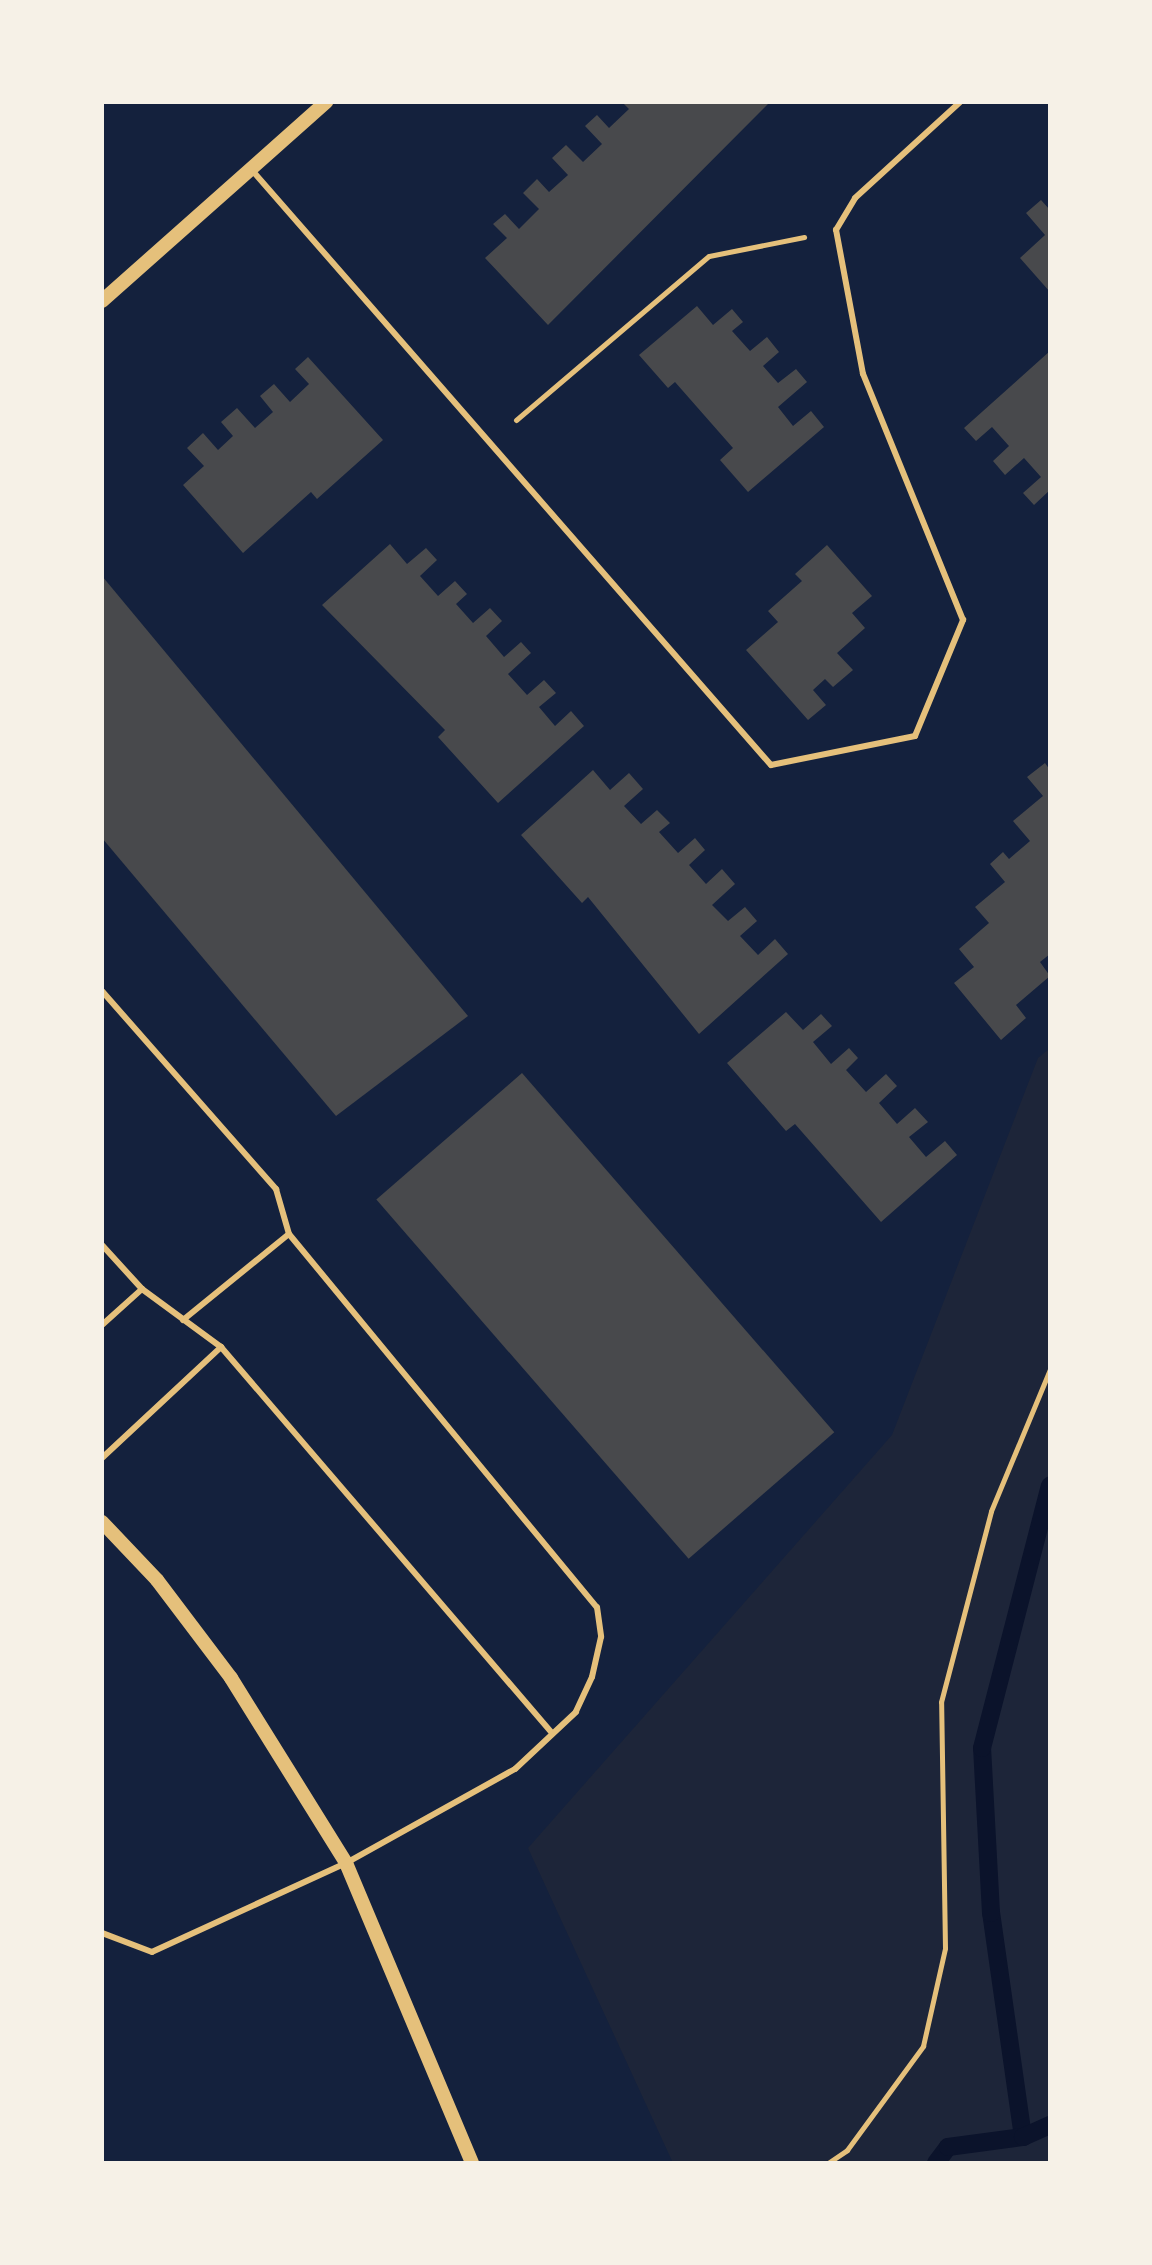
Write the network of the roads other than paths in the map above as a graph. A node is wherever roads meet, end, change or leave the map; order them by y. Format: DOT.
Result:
graph roads {
  1 [pos="326,102"];
  2 [pos="960,102"];
  3 [pos="251,169"];
  4 [pos="102,301"];
  5 [pos="102,991"];
  6 [pos="289,1234"];
  7 [pos="102,1245"];
  8 [pos="142,1289"];
  9 [pos="183,1320"];
  10 [pos="102,1325"];
  11 [pos="221,1347"];
  12 [pos="102,1458"];
  13 [pos="102,1522"];
  14 [pos="552,1733"];
  15 [pos="346,1863"];
  16 [pos="102,1933"];
  17 [pos="472,2163"];
  1 -- 3 [label="street"];
  2 -- 3 [label="lane"];
  3 -- 4 [label="street"];
  5 -- 6 [label="lane"];
  6 -- 9 [label="lane"];
  6 -- 14 [label="lane"];
  7 -- 8 [label="lane"];
  8 -- 9 [label="lane"];
  8 -- 10 [label="lane"];
  9 -- 11 [label="lane"];
  11 -- 12 [label="lane"];
  11 -- 14 [label="lane"];
  13 -- 15 [label="street"];
  14 -- 15 [label="lane"];
  15 -- 16 [label="lane"];
  15 -- 17 [label="street"];
}
